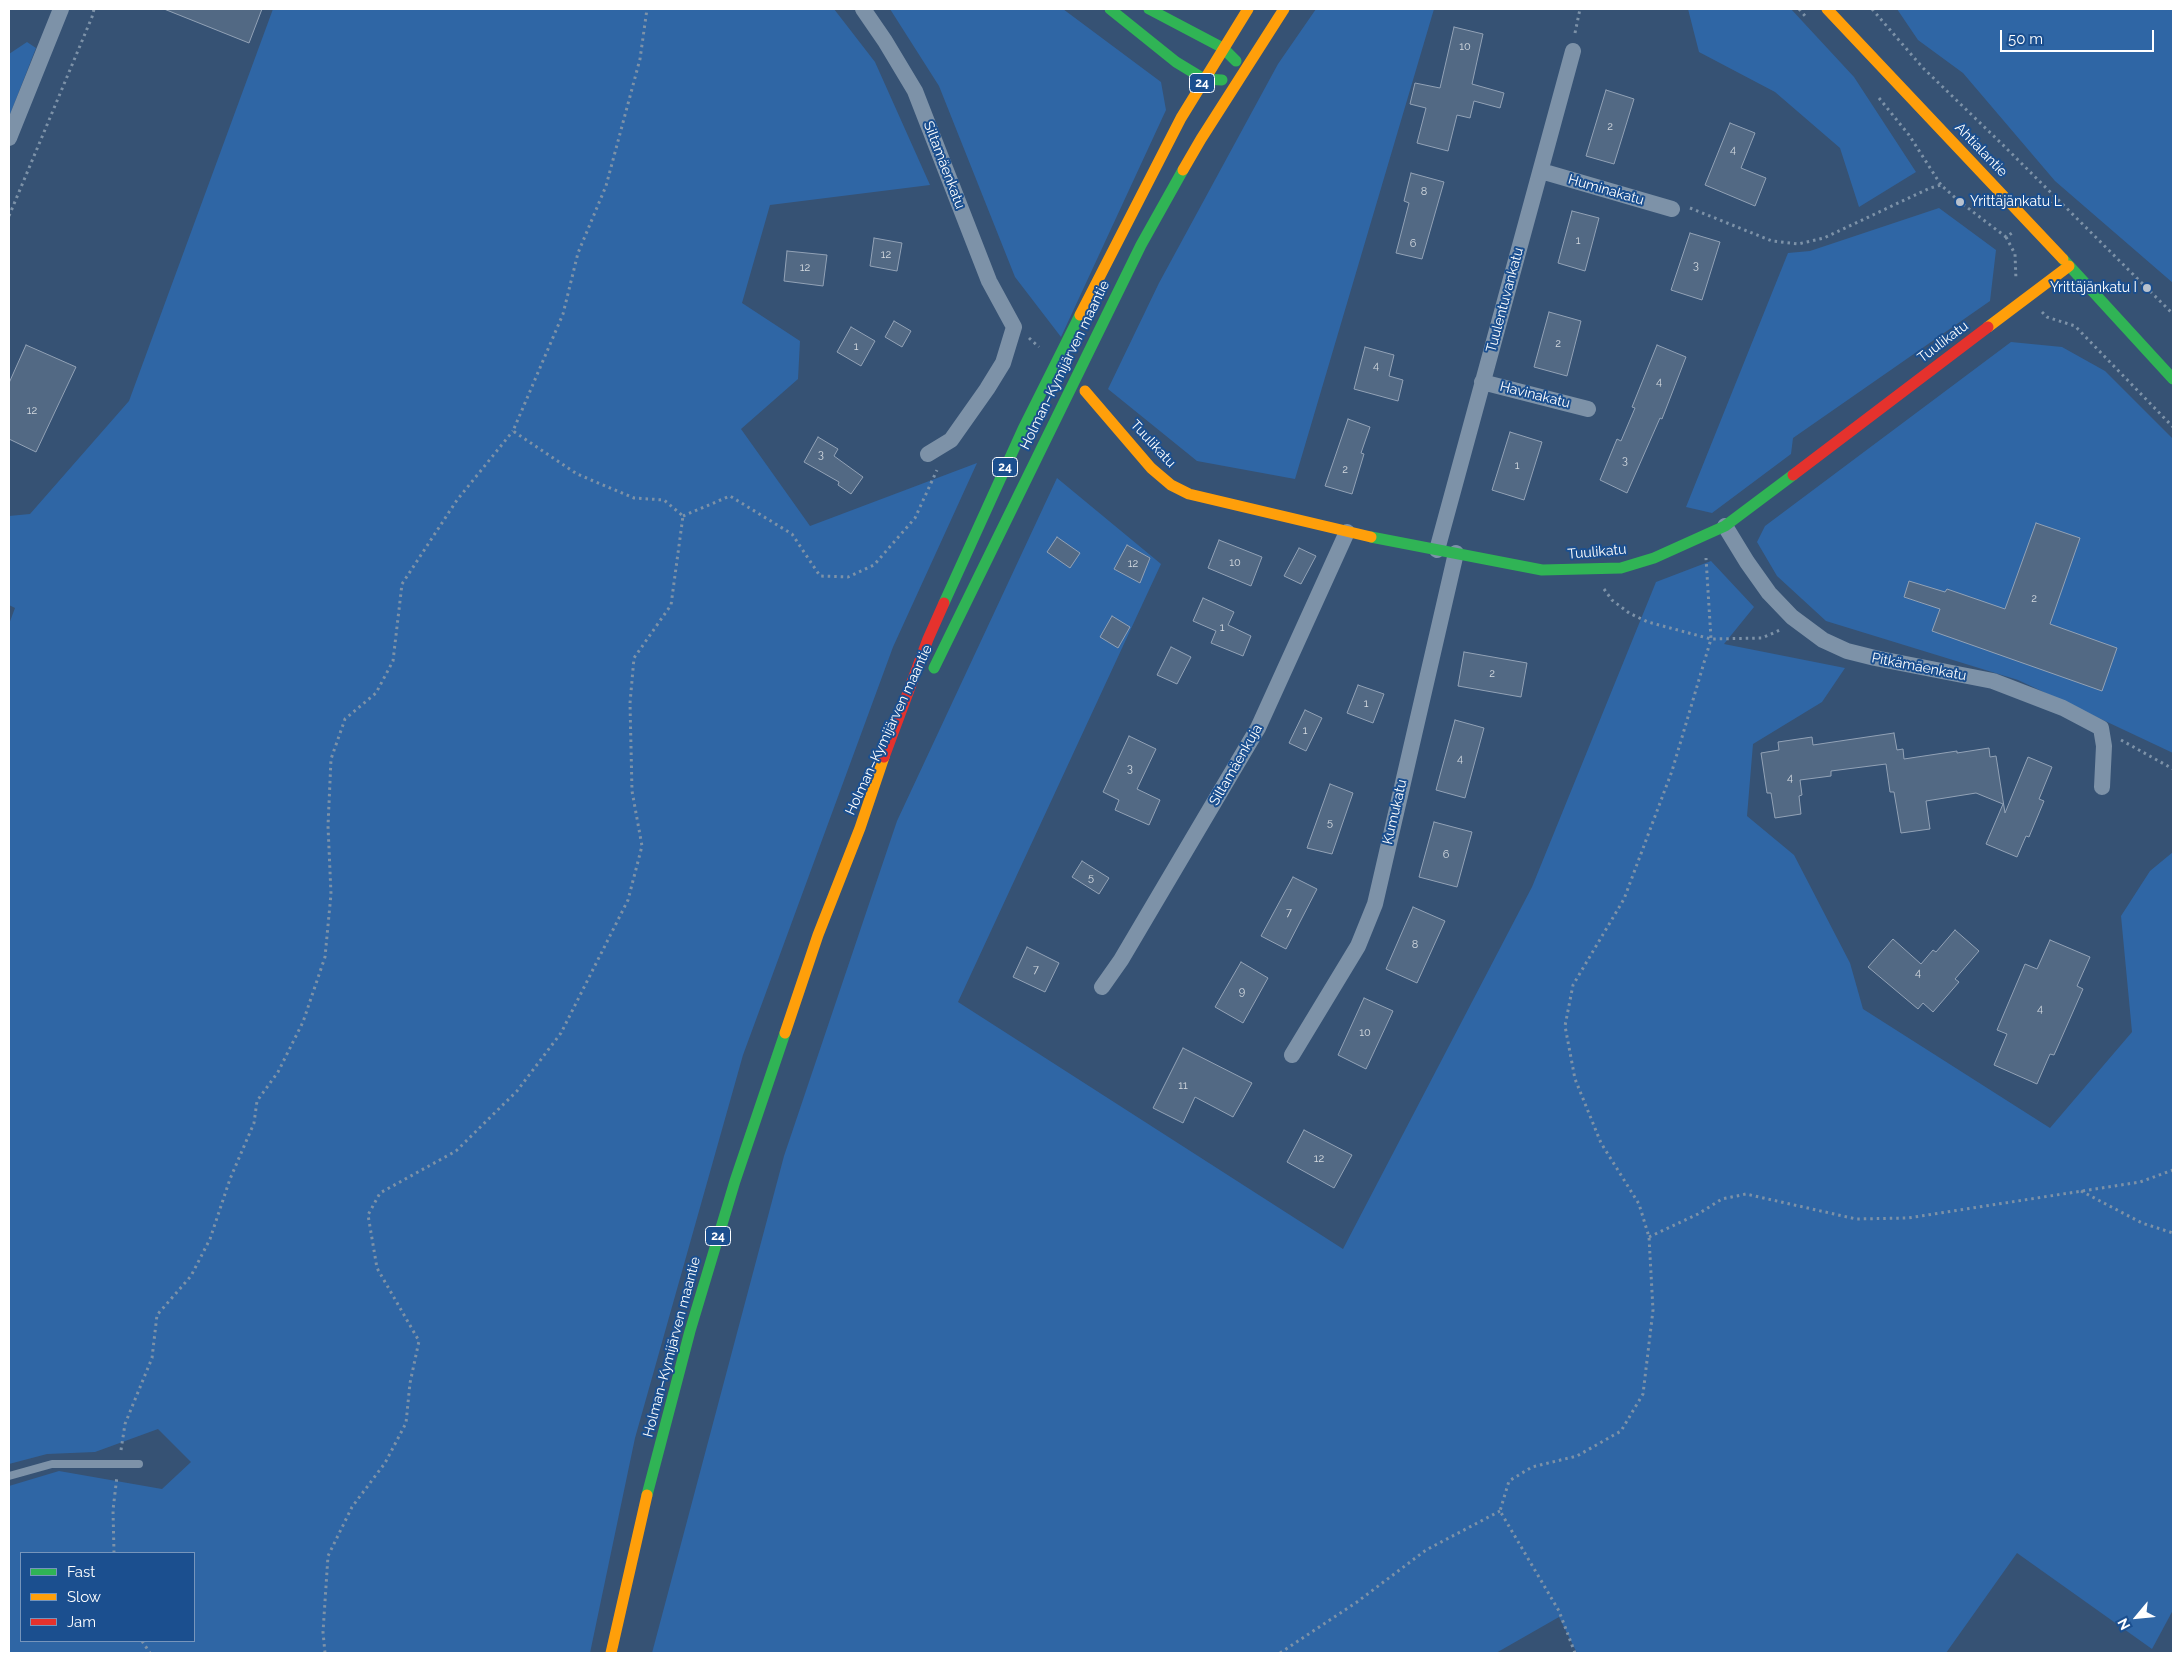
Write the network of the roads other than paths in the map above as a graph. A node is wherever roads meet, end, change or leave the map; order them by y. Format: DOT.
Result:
graph roads {
  1 [pos="60,9"];
  2 [pos="863,9"];
  3 [pos="1110,9"];
  4 [pos="1149,9"];
  5 [pos="1248,9"];
  6 [pos="1284,9"];
  7 [pos="1827,9"];
  8 [pos="1223,48"];
  9 [pos="1573,51"];
  10 [pos="1241,74"];
  11 [pos="1204,79"];
  12 [pos="9,138"];
  13 [pos="1540,171"];
  14 [pos="1672,209"];
  15 [pos="2069,266"];
  16 [pos="2173,379"];
  17 [pos="1482,382"];
  18 [pos="1085,391"];
  19 [pos="1588,409"];
  20 [pos="928,454"];
  21 [pos="1725,526"];
  22 [pos="1347,532"];
  23 [pos="1437,550"];
  24 [pos="1456,553"];
  25 [pos="930,678"];
  26 [pos="913,713"];
  27 [pos="2102,787"];
  28 [pos="860,828"];
  29 [pos="1102,987"];
  30 [pos="1292,1055"];
  31 [pos="139,1464"];
  32 [pos="9,1476"];
  33 [pos="611,1653"];
  1 -- 12 [label="street"];
  2 -- 20 [label="street, Siltamäenkatu"];
  3 -- 11 [label="main road"];
  4 -- 8 [label="main road"];
  5 -- 8 [label="main road, Holman–Kymijärven maantie / 24"];
  6 -- 10 [label="main road, Holman–Kymijärven maantie / 24"];
  7 -- 15 [label="main road, Ahtialantie"];
  8 -- 10 [label="main road"];
  8 -- 11 [label="main road, Holman–Kymijärven maantie / 24"];
  9 -- 13 [label="street, Tuulentuvankatu"];
  10 -- 11 [label="main road"];
  10 -- 25 [label="main road, Holman–Kymijärven maantie / 24"];
  11 -- 28 [label="main road, Holman–Kymijärven maantie / 24"];
  13 -- 14 [label="street, Huminakatu"];
  13 -- 17 [label="street, Tuulentuvankatu"];
  15 -- 16 [label="main road, Ahtialantie"];
  15 -- 21 [label="main road, Tuulikatu"];
  17 -- 19 [label="street, Havinakatu"];
  17 -- 23 [label="street, Tuulentuvankatu"];
  18 -- 22 [label="main road, Tuulikatu"];
  21 -- 24 [label="main road, Tuulikatu"];
  21 -- 27 [label="street, Pitkämäenkatu"];
  22 -- 23 [label="main road, Tuulikatu"];
  22 -- 29 [label="street, Siltamäenkuja"];
  23 -- 24 [label="main road, Tuulikatu"];
  24 -- 30 [label="street, Kumukatu"];
  26 -- 28 [label="main road, Holman–Kymijärven maantie / 24"];
  28 -- 33 [label="main road, Holman–Kymijärven maantie / 24"];
  31 -- 32 [label="lane"];
}
